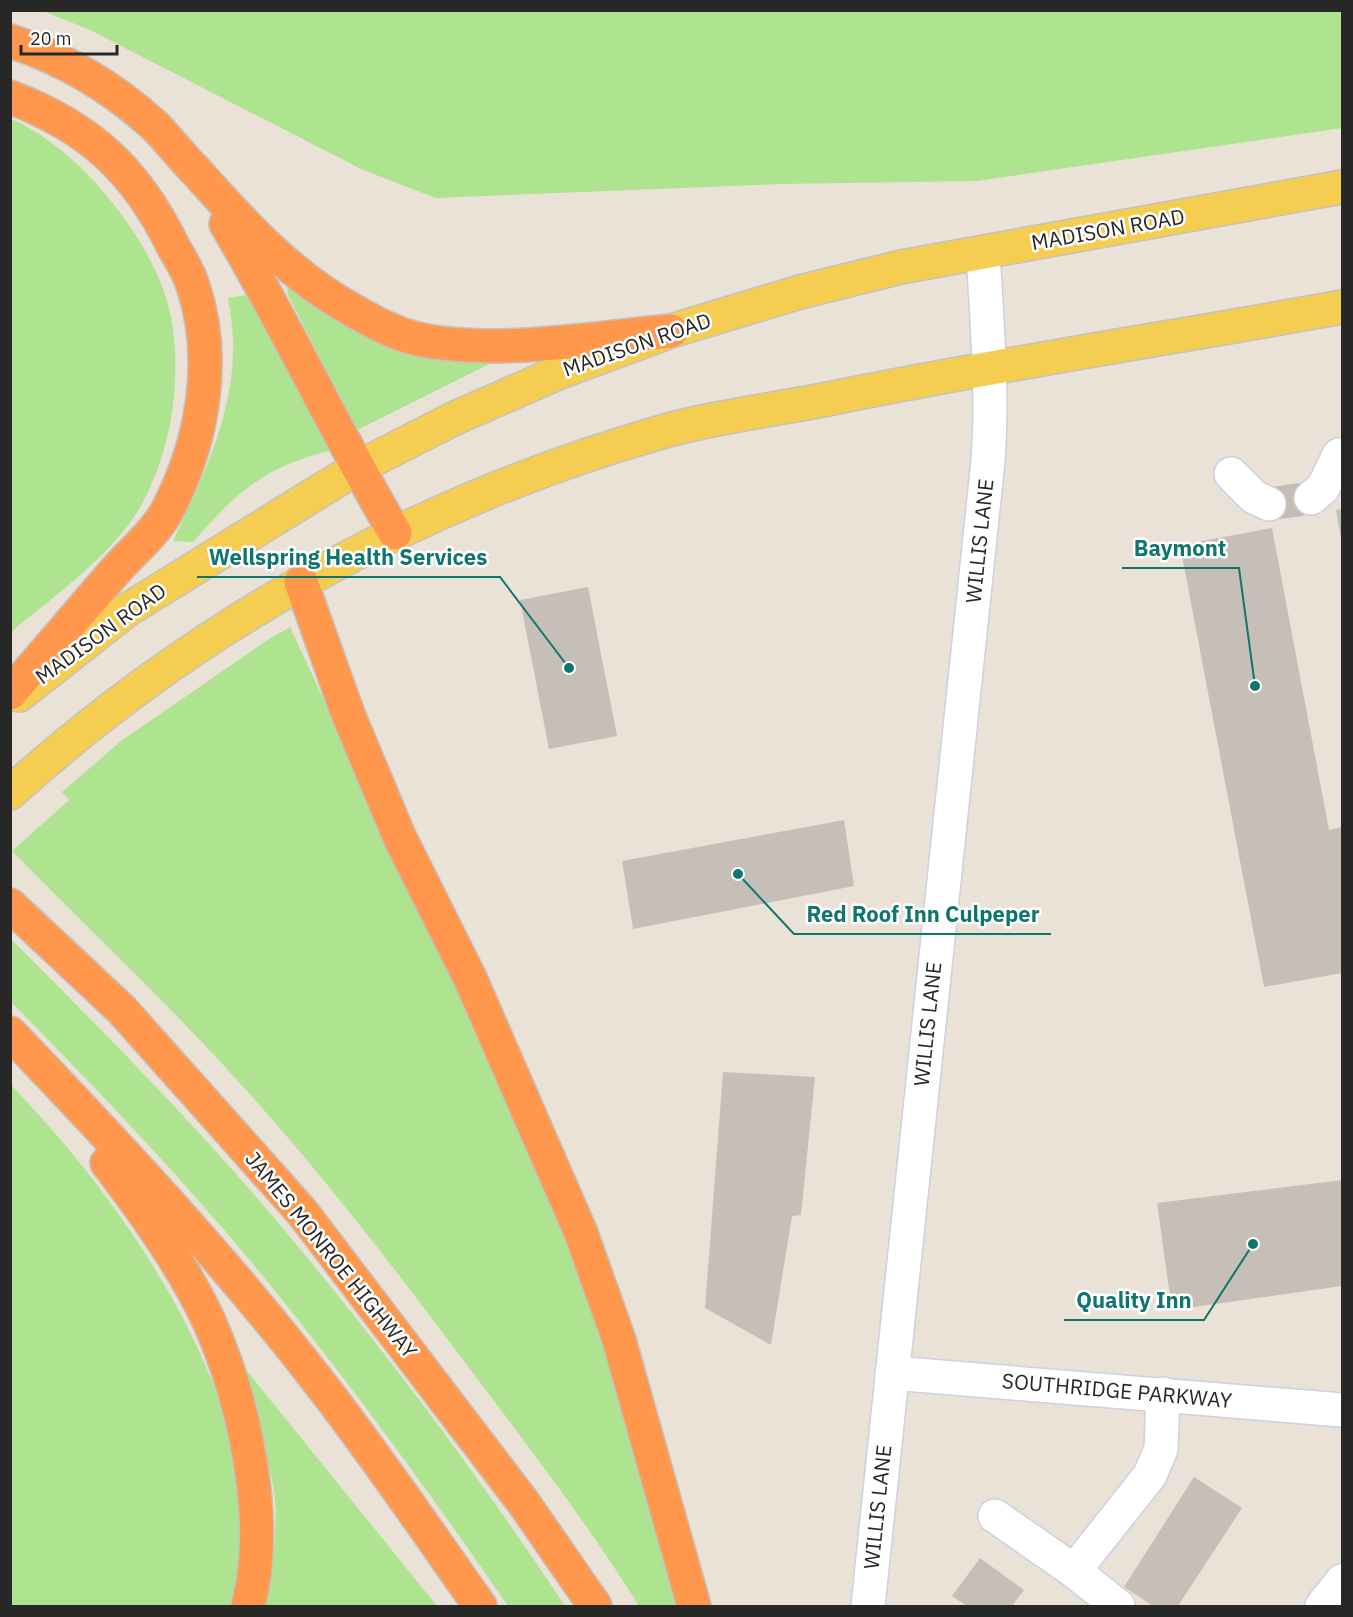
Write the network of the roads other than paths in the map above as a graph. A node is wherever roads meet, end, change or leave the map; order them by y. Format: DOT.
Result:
graph roads {
  1 [pos="10,40"];
  2 [pos="10,97"];
  3 [pos="194,170"];
  4 [pos="1342,188"];
  5 [pos="982,253"];
  6 [pos="1342,307"];
  7 [pos="672,331"];
  8 [pos="990,369"];
  9 [pos="1339,455"];
  10 [pos="357,468"];
  11 [pos="1231,474"];
  12 [pos="1311,498"];
  13 [pos="1269,504"];
  14 [pos="394,533"];
  15 [pos="301,582"];
  16 [pos="10,693"];
  17 [pos="10,701"];
  18 [pos="10,793"];
  19 [pos="10,905"];
  20 [pos="10,1035"];
  21 [pos="892,1373"];
  22 [pos="1163,1394"];
  23 [pos="1342,1410"];
  24 [pos="995,1516"];
  25 [pos="1074,1571"];
  26 [pos="1342,1581"];
  27 [pos="248,1606"];
  28 [pos="480,1606"];
  29 [pos="595,1606"];
  30 [pos="694,1606"];
  31 [pos="868,1606"];
  32 [pos="1118,1606"];
  33 [pos="1322,1606"];
  1 -- 3 [label="highway"];
  2 -- 16 [label="highway"];
  3 -- 7 [label="highway"];
  3 -- 10 [label="highway"];
  4 -- 5 [label="main road, MADISON ROAD"];
  5 -- 7 [label="main road, MADISON ROAD"];
  5 -- 8 [label="street, WILLIS LANE"];
  6 -- 8 [label="main road"];
  7 -- 10 [label="main road, MADISON ROAD"];
  8 -- 14 [label="main road"];
  8 -- 21 [label="street, WILLIS LANE"];
  9 -- 12 [label="street"];
  10 -- 14 [label="highway"];
  10 -- 17 [label="main road, MADISON ROAD"];
  11 -- 13 [label="street"];
  14 -- 15 [label="main road"];
  15 -- 18 [label="main road"];
  15 -- 30 [label="highway"];
  19 -- 29 [label="highway, JAMES MONROE HIGHWAY"];
  20 -- 27 [label="highway"];
  20 -- 28 [label="highway"];
  21 -- 22 [label="street, SOUTHRIDGE PARKWAY"];
  21 -- 31 [label="street, WILLIS LANE"];
  22 -- 23 [label="street, SOUTHRIDGE PARKWAY"];
  22 -- 25 [label="street"];
  24 -- 25 [label="street"];
  25 -- 32 [label="street"];
  26 -- 33 [label="street"];
}
